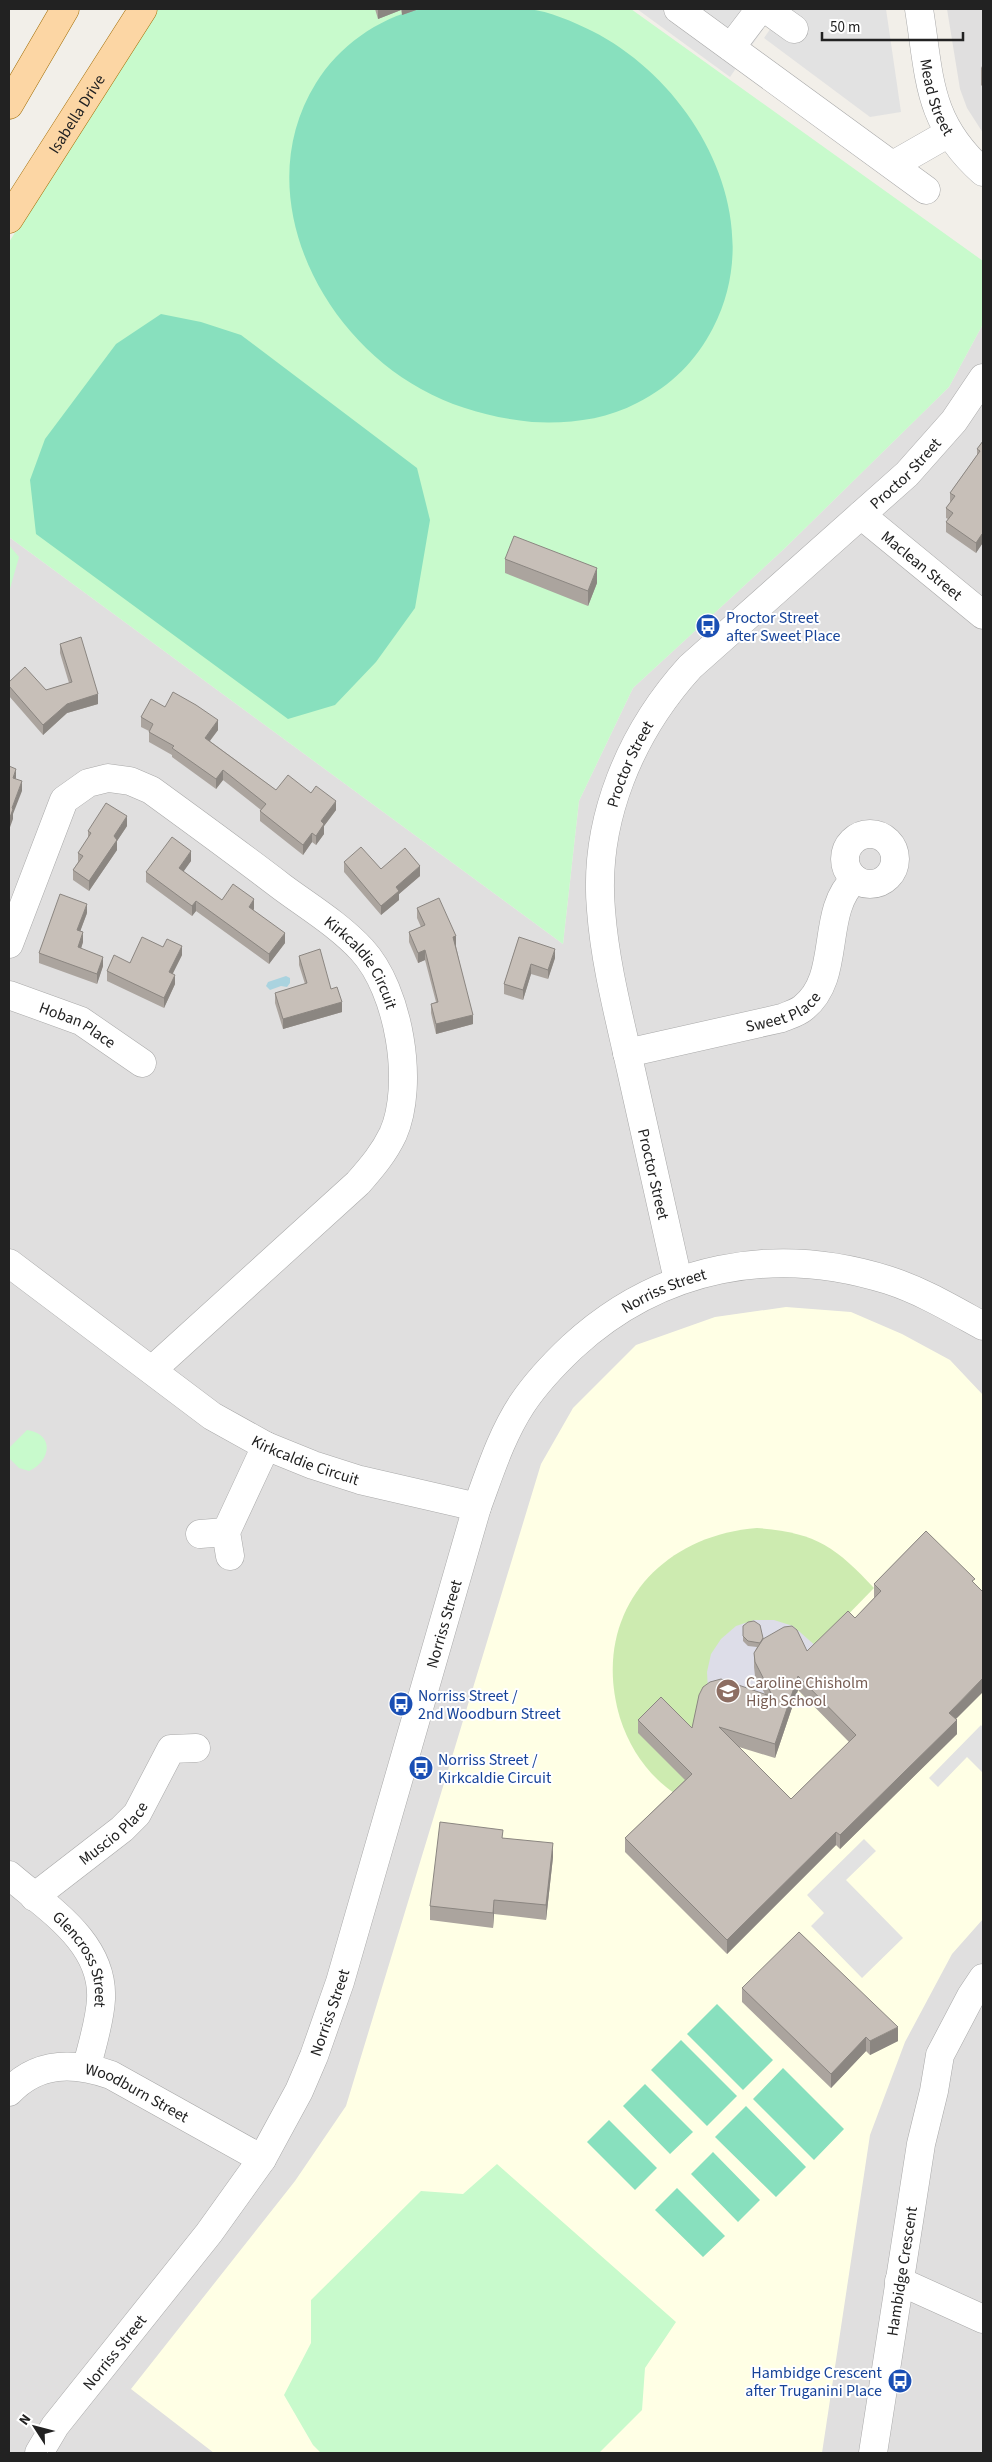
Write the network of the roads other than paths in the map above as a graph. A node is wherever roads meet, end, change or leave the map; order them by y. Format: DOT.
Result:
graph roads {
  1 [pos="65,9"];
  2 [pos="143,9"];
  3 [pos="678,9"];
  4 [pos="760,9"];
  5 [pos="766,9"];
  6 [pos="919,9"];
  7 [pos="794,30"];
  8 [pos="731,47"];
  9 [pos="9,105"];
  10 [pos="949,133"];
  11 [pos="893,165"];
  12 [pos="983,172"];
  13 [pos="926,190"];
  14 [pos="9,219"];
  15 [pos="983,378"];
  16 [pos="861,515"];
  17 [pos="983,615"];
  18 [pos="855,879"];
  19 [pos="9,944"];
  20 [pos="9,994"];
  21 [pos="627,1054"];
  22 [pos="142,1063"];
  23 [pos="9,1263"];
  24 [pos="678,1280"];
  25 [pos="983,1326"];
  26 [pos="152,1370"];
  27 [pos="266,1446"];
  28 [pos="477,1507"];
  29 [pos="219,1541"];
  30 [pos="175,1742"];
  31 [pos="9,1875"];
  32 [pos="34,1897"];
  33 [pos="983,1978"];
  34 [pos="983,2010"];
  35 [pos="87,2066"];
  36 [pos="934,2091"];
  37 [pos="9,2092"];
  38 [pos="262,2159"];
  39 [pos="899,2281"];
  40 [pos="983,2319"];
  41 [pos="39,2453"];
  42 [pos="873,2453"];
  1 -- 9 [label="main road"];
  2 -- 14 [label="main road, Isabella Drive"];
  3 -- 8 [label="street"];
  4 -- 8 [label="street"];
  5 -- 7 [label="street"];
  6 -- 10 [label="street, Mead Street"];
  8 -- 11 [label="street"];
  10 -- 11 [label="street"];
  10 -- 12 [label="street, Mead Street"];
  11 -- 13 [label="street"];
  15 -- 16 [label="street, Proctor Street"];
  16 -- 17 [label="street, Maclean Street"];
  16 -- 21 [label="street, Proctor Street"];
  18 -- 21 [label="street, Sweet Place"];
  19 -- 26 [label="street, Kirkcaldie Circuit"];
  20 -- 22 [label="street, Hoban Place"];
  21 -- 24 [label="street, Proctor Street"];
  23 -- 26 [label="street, Kirkcaldie Circuit"];
  24 -- 25 [label="street, Norriss Street"];
  24 -- 28 [label="street, Norriss Street"];
  26 -- 27 [label="street, Kirkcaldie Circuit"];
  27 -- 28 [label="street, Kirkcaldie Circuit"];
  27 -- 29 [label="street"];
  28 -- 38 [label="street, Norriss Street"];
  30 -- 32 [label="street, Muscio Place"];
  31 -- 32 [label="street, Glencross Street"];
  32 -- 35 [label="street, Glencross Street"];
  33 -- 36 [label="street, Hambidge Crescent"];
  34 -- 36 [label="street, Hambidge Crescent"];
  35 -- 37 [label="street, Woodburn Street"];
  35 -- 38 [label="street, Woodburn Street"];
  36 -- 39 [label="street, Hambidge Crescent"];
  38 -- 41 [label="street, Norriss Street"];
  39 -- 40 [label="street"];
  39 -- 42 [label="street, Hambidge Crescent"];
}
